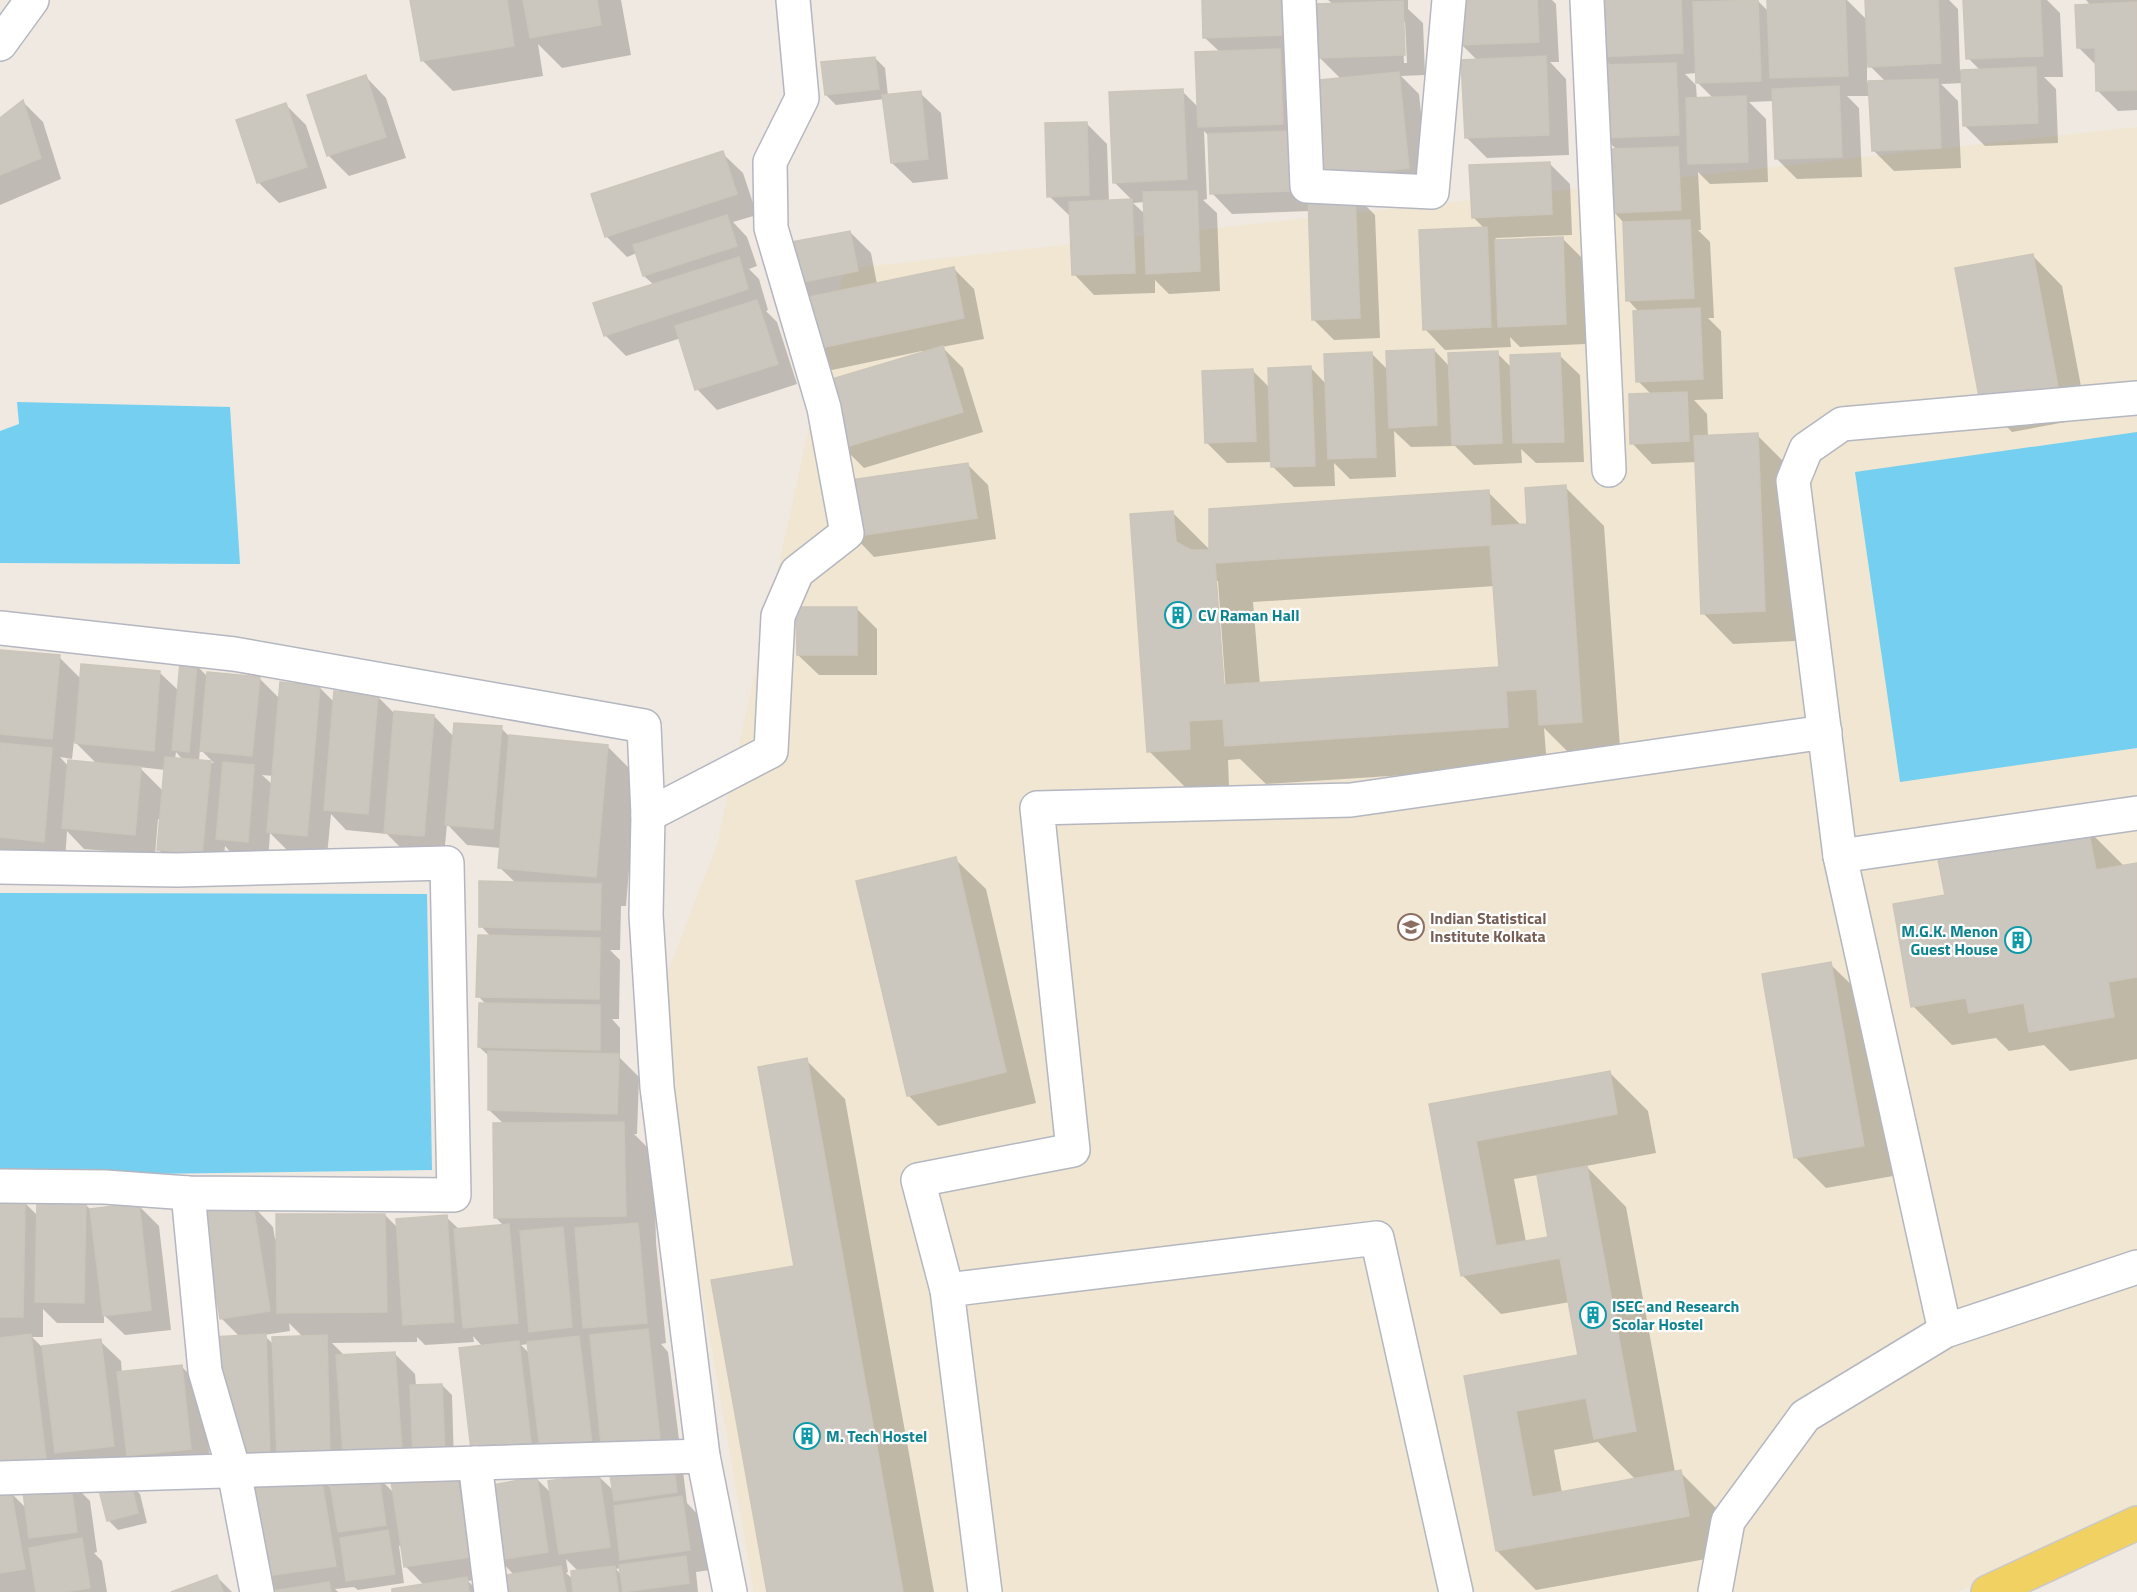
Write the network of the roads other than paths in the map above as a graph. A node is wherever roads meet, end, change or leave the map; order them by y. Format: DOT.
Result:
graph roads {
  1 [pos="32,0"];
  2 [pos="793,0"];
  3 [pos="1299,0"];
  4 [pos="1449,0"];
  5 [pos="1587,0"];
  6 [pos="0,44"];
  7 [pos="2137,398"];
  8 [pos="1609,470"];
  9 [pos="0,628"];
  10 [pos="1825,732"];
  11 [pos="2137,813"];
  12 [pos="648,815"];
  13 [pos="1840,856"];
  14 [pos="0,867"];
  15 [pos="0,1186"];
  16 [pos="188,1193"];
  17 [pos="2137,1267"];
  18 [pos="947,1290"];
  19 [pos="1945,1331"];
  20 [pos="704,1456"];
  21 [pos="475,1463"];
  22 [pos="234,1471"];
  23 [pos="0,1478"];
  24 [pos="2137,1523"];
  25 [pos="257,1592"];
  26 [pos="491,1592"];
  27 [pos="730,1592"];
  28 [pos="985,1592"];
  29 [pos="1456,1592"];
  30 [pos="1715,1592"];
  31 [pos="1988,1592"];
  1 -- 6 [label="street"];
  2 -- 12 [label="street"];
  3 -- 4 [label="street"];
  5 -- 8 [label="street"];
  7 -- 10 [label="street"];
  9 -- 12 [label="street"];
  10 -- 13 [label="street"];
  10 -- 18 [label="street"];
  11 -- 13 [label="street"];
  12 -- 20 [label="street"];
  13 -- 19 [label="street"];
  14 -- 16 [label="street"];
  15 -- 16 [label="street"];
  16 -- 22 [label="street"];
  17 -- 19 [label="street"];
  18 -- 28 [label="street"];
  18 -- 29 [label="street"];
  19 -- 30 [label="street"];
  20 -- 21 [label="street"];
  20 -- 27 [label="street"];
  21 -- 22 [label="street"];
  21 -- 26 [label="street"];
  22 -- 23 [label="street"];
  22 -- 25 [label="street"];
  24 -- 31 [label="main road"];
}
